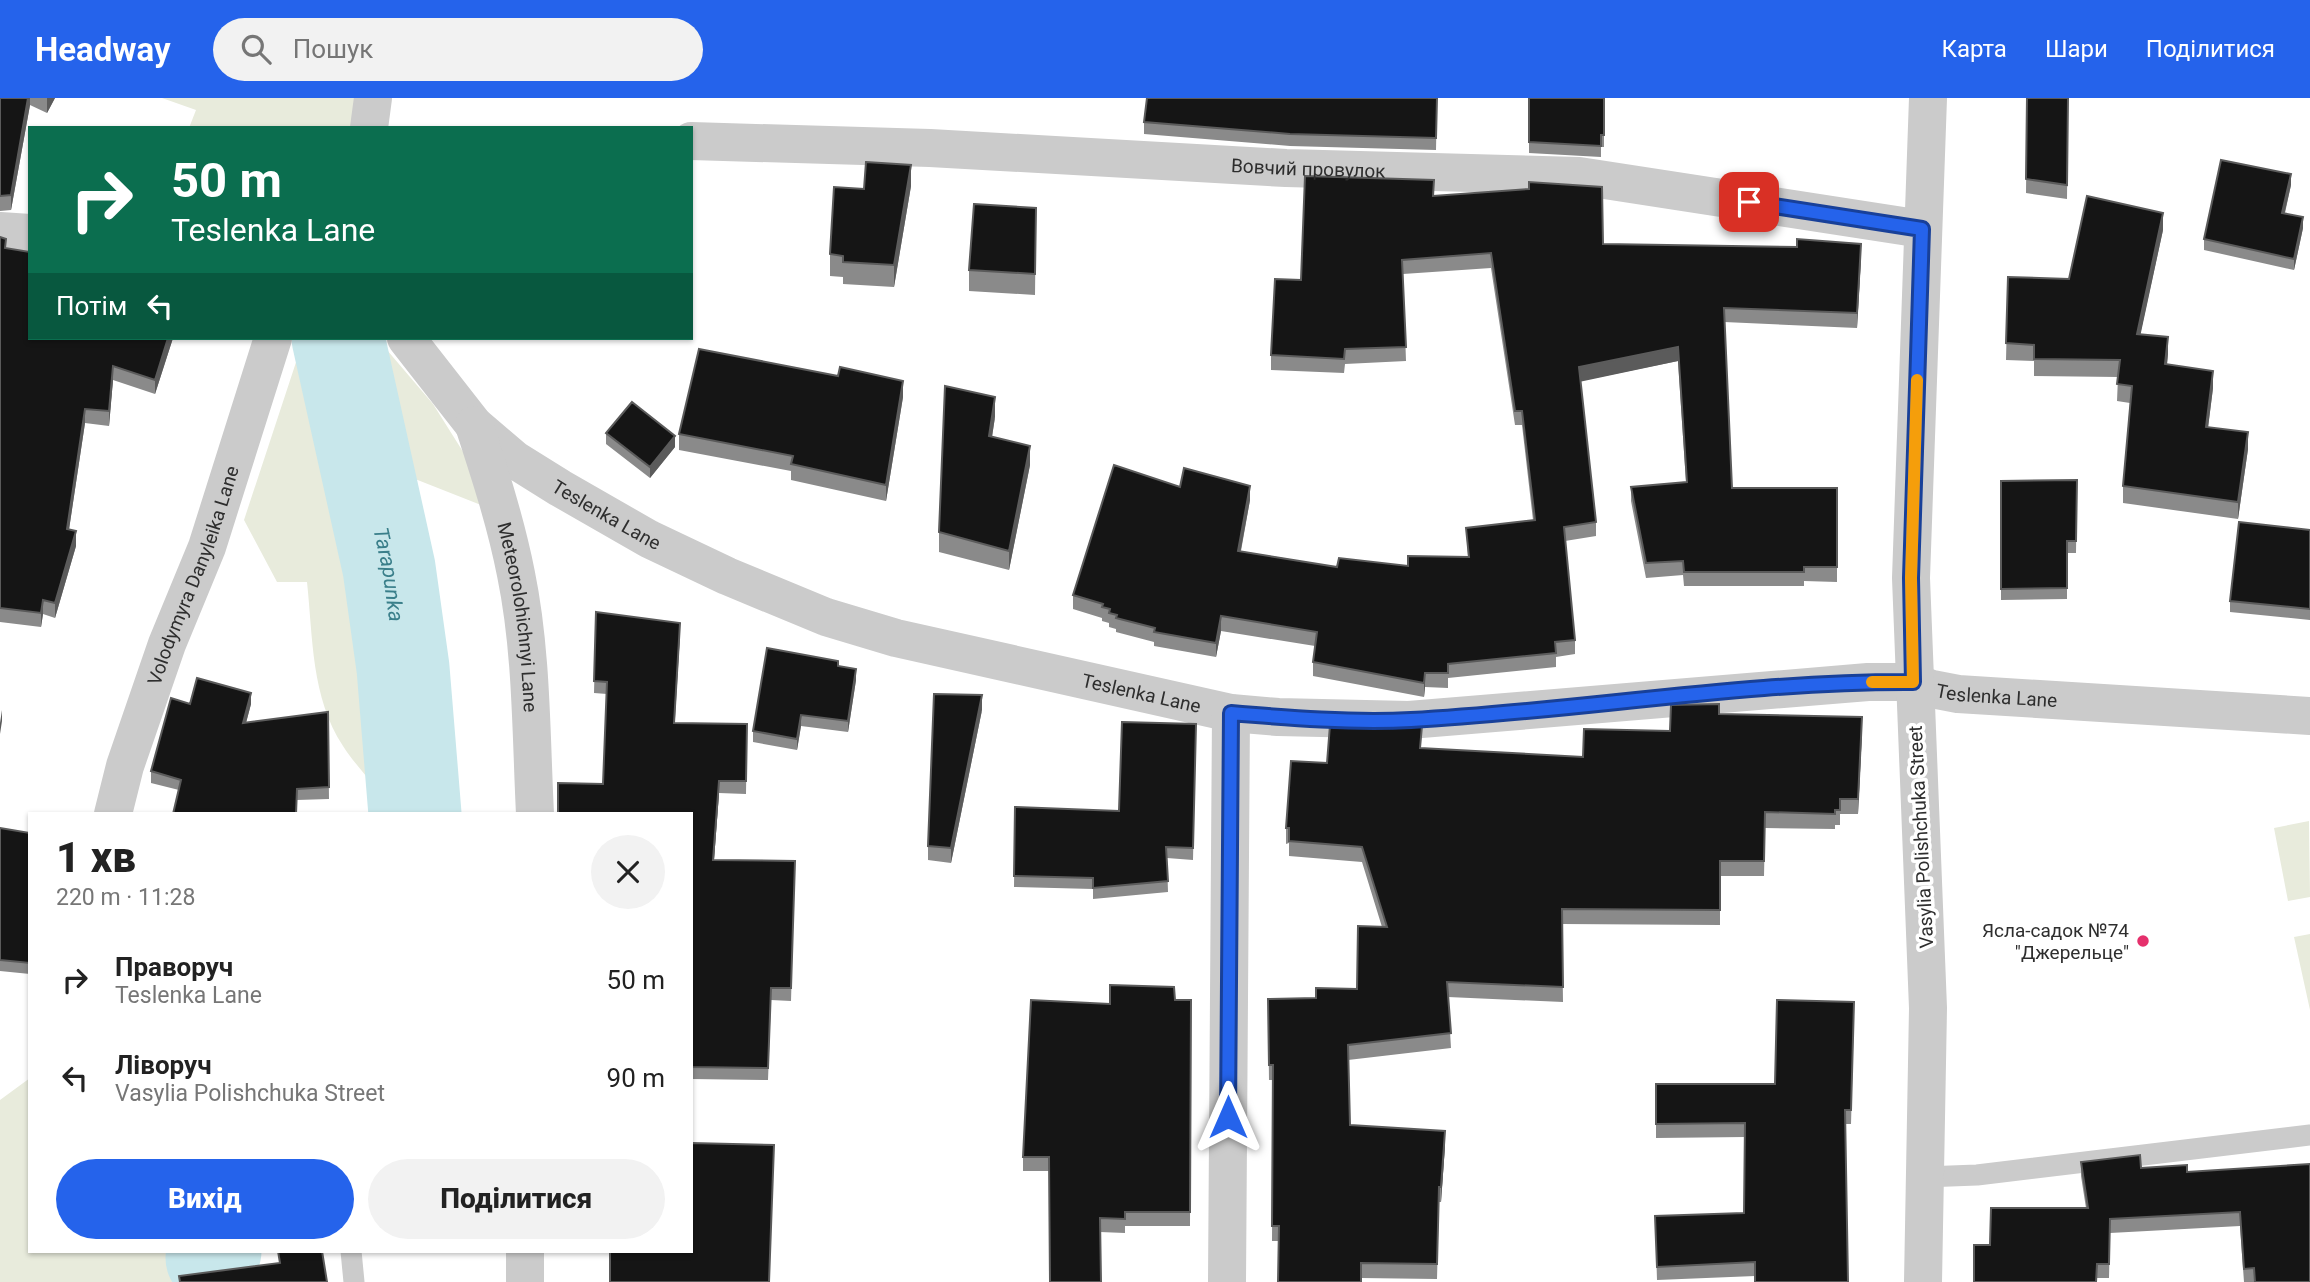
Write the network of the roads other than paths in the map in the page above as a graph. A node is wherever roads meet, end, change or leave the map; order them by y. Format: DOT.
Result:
graph roads {
  1 [pos="373,98"];
  2 [pos="1928,98"];
  3 [pos="369,126"];
  4 [pos="693,141"];
  5 [pos="1922,229"];
  6 [pos="0,231"];
  7 [pos="28,233"];
  8 [pos="272,340"];
  9 [pos="408,340"];
  10 [pos="474,425"];
  11 [pos="1913,682"];
  12 [pos="1231,713"];
  13 [pos="2310,716"];
  14 [pos="114,812"];
  15 [pos="535,812"];
  16 [pos="2310,1135"];
  17 [pos="1924,1177"];
  18 [pos="351,1253"];
  19 [pos="525,1253"];
  20 [pos="354,1282"];
  21 [pos="525,1282"];
  22 [pos="1227,1282"];
  23 [pos="1923,1282"];
  1 -- 3 [label="street"];
  2 -- 5 [label="street, Vasylia Polishchuka Street"];
  4 -- 5 [label="street, Вовчий провулок"];
  5 -- 11 [label="street, Vasylia Polishchuka Street"];
  6 -- 7 [label="street"];
  8 -- 14 [label="street, Volodymyra Danyleika Lane"];
  9 -- 10 [label="street, Teslenka Lane"];
  10 -- 12 [label="street, Teslenka Lane"];
  10 -- 15 [label="street, Meteorolohichnyi Lane"];
  11 -- 12 [label="street, Teslenka Lane"];
  11 -- 13 [label="street, Teslenka Lane"];
  11 -- 17 [label="street, Vasylia Polishchuka Street"];
  12 -- 22 [label="street"];
  16 -- 17 [label="lane"];
  17 -- 23 [label="street, Vasylia Polishchuka Street"];
  18 -- 20 [label="lane"];
  19 -- 21 [label="street"];
}
